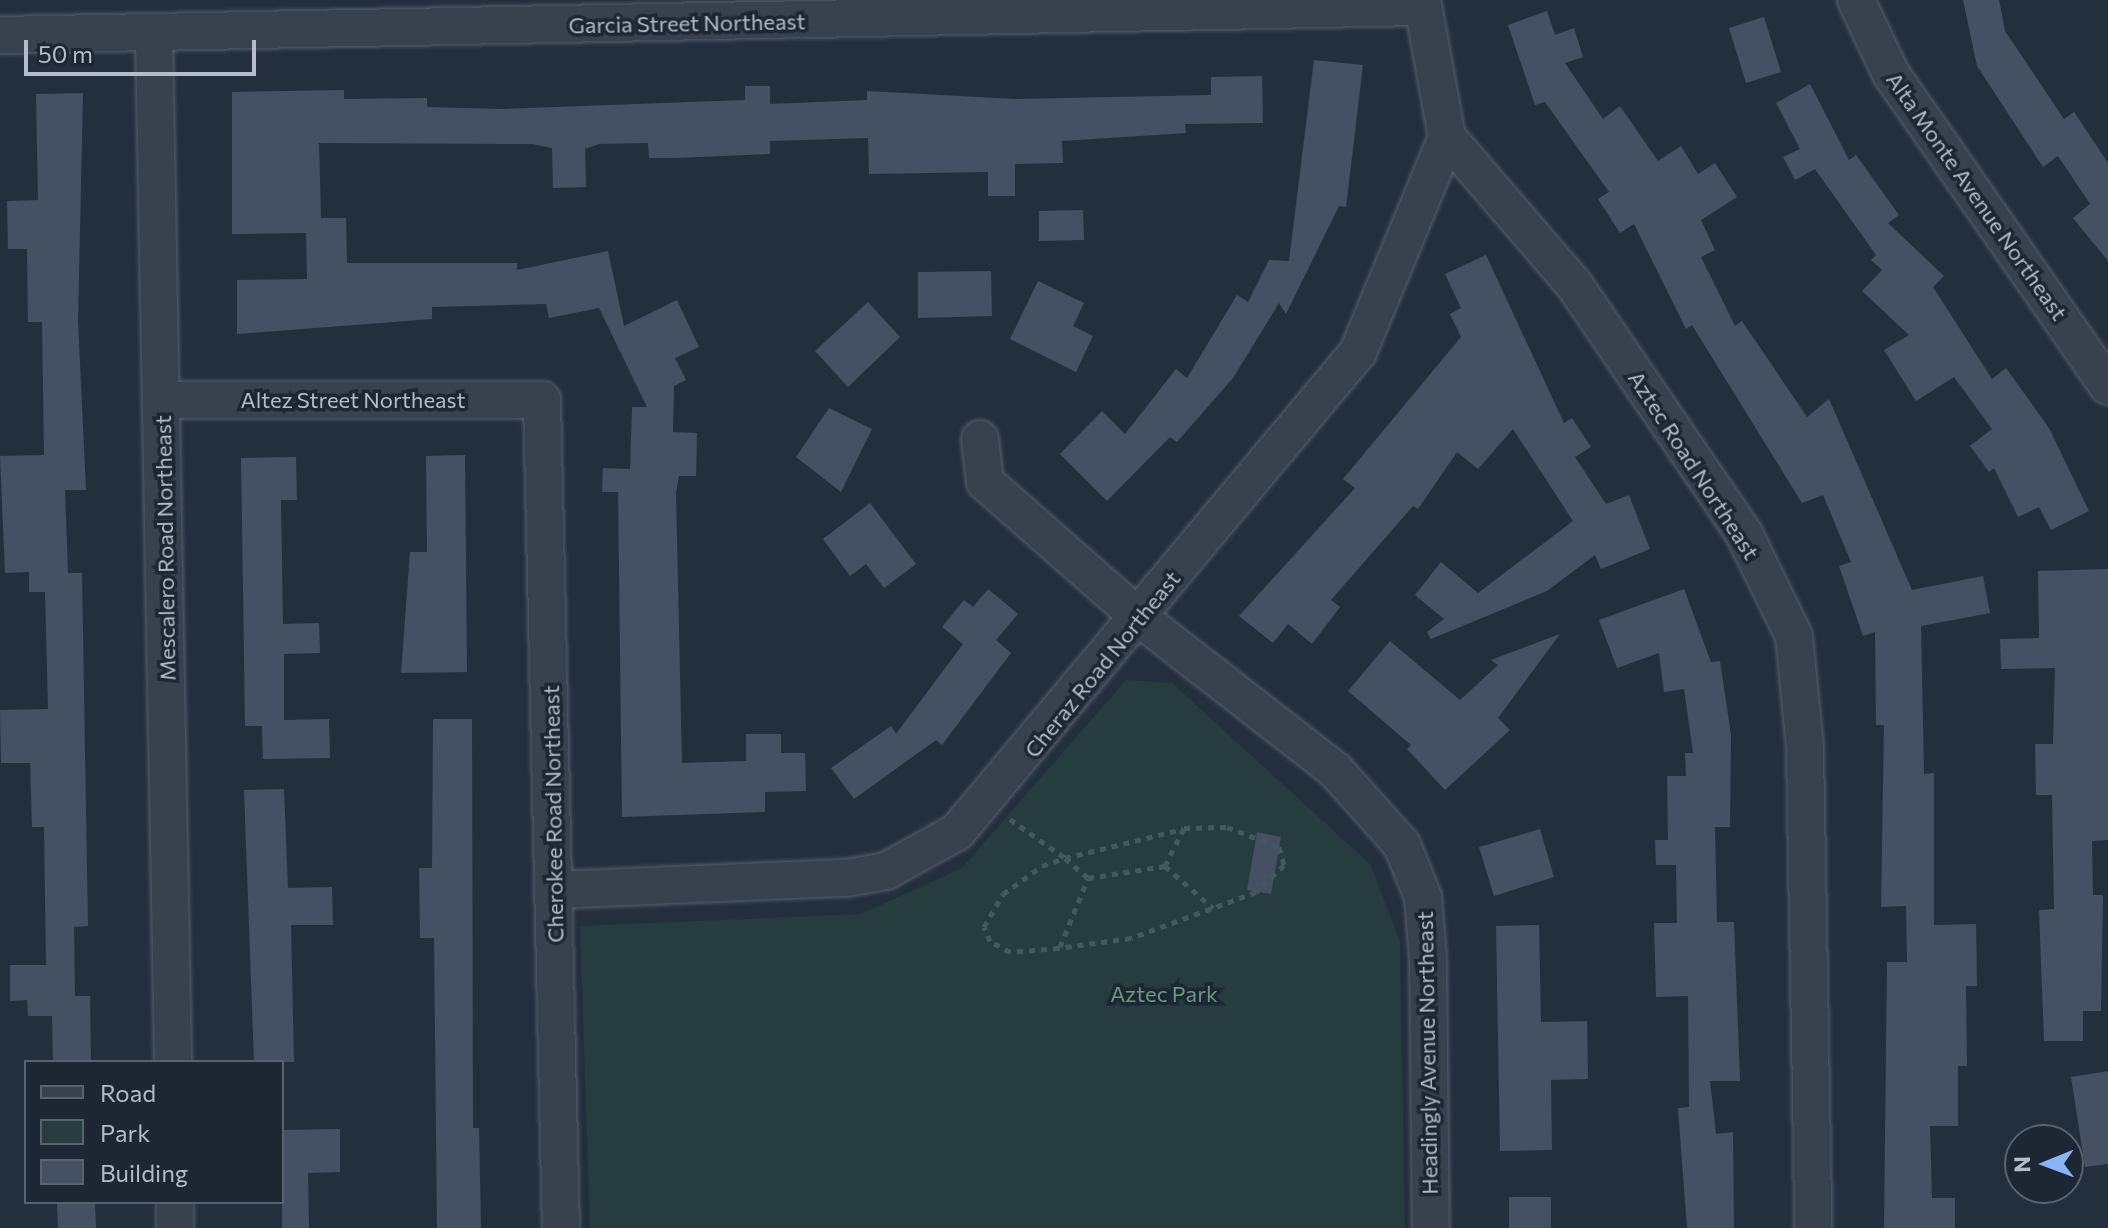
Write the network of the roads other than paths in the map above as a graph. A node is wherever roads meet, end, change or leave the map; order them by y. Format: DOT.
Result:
graph roads {
  1 [pos="1856,0"];
  2 [pos="1422,3"];
  3 [pos="0,35"];
  4 [pos="154,35"];
  5 [pos="1447,137"];
  6 [pos="2108,386"];
  7 [pos="163,400"];
  8 [pos="542,400"];
  9 [pos="980,439"];
  10 [pos="1141,619"];
  11 [pos="555,890"];
  12 [pos="173,1060"];
  13 [pos="175,1204"];
  14 [pos="175,1228"];
  15 [pos="561,1228"];
  16 [pos="1431,1228"];
  17 [pos="1813,1228"];
  1 -- 6 [label="street, Alta Monte Avenue Northeast"];
  2 -- 4 [label="street, Garcia Street Northeast"];
  2 -- 5 [label="street, Aztec Road Northeast"];
  3 -- 4 [label="street, Garcia Street Northeast"];
  4 -- 7 [label="street, Mescalero Road Northeast"];
  5 -- 10 [label="street, Cheraz Road Northeast"];
  5 -- 17 [label="street, Aztec Road Northeast"];
  7 -- 8 [label="street, Altez Street Northeast"];
  7 -- 12 [label="street, Mescalero Road Northeast"];
  8 -- 11 [label="street, Cherokee Road Northeast"];
  9 -- 10 [label="street, Headingly Avenue Northeast"];
  10 -- 11 [label="street, Cheraz Road Northeast"];
  10 -- 16 [label="street, Headingly Avenue Northeast"];
  11 -- 15 [label="street, Cherokee Road Northeast"];
  13 -- 14 [label="street"];
}
